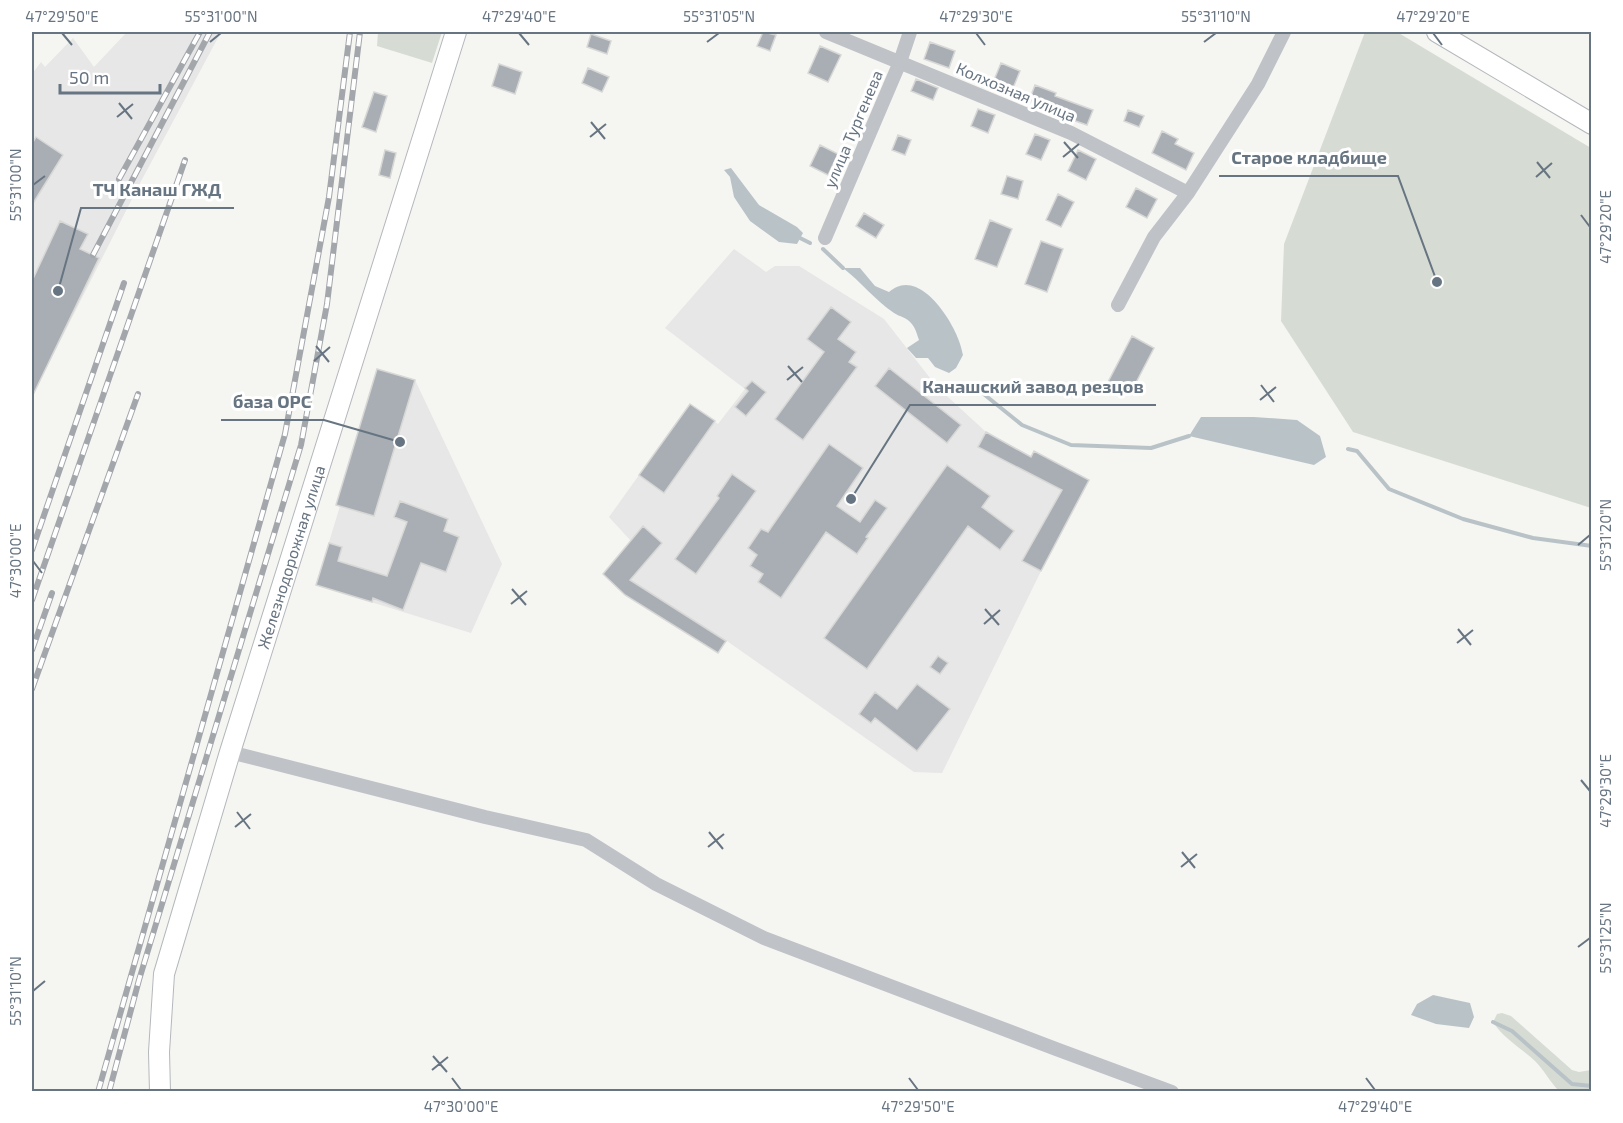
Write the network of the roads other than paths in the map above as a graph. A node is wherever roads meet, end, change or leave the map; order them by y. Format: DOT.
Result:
graph roads {
  1 [pos="456,32"];
  2 [pos="826,32"];
  3 [pos="910,32"];
  4 [pos="1284,32"];
  5 [pos="1437,32"];
  6 [pos="900,62"];
  7 [pos="1592,124"];
  8 [pos="1188,194"];
  9 [pos="825,238"];
  10 [pos="1118,305"];
  11 [pos="230,752"];
  12 [pos="159,1092"];
  13 [pos="1172,1092"];
  1 -- 11 [label="street, Железнодорожная улица"];
  2 -- 6 [label="street, Колхозная улица"];
  3 -- 6 [label="street, улица Тургенева"];
  4 -- 8 [label="street"];
  5 -- 7 [label="street"];
  6 -- 8 [label="street, Колхозная улица"];
  6 -- 9 [label="street, улица Тургенева"];
  8 -- 10 [label="street"];
  11 -- 12 [label="street, Железнодорожная улица"];
  11 -- 13 [label="street"];
}
